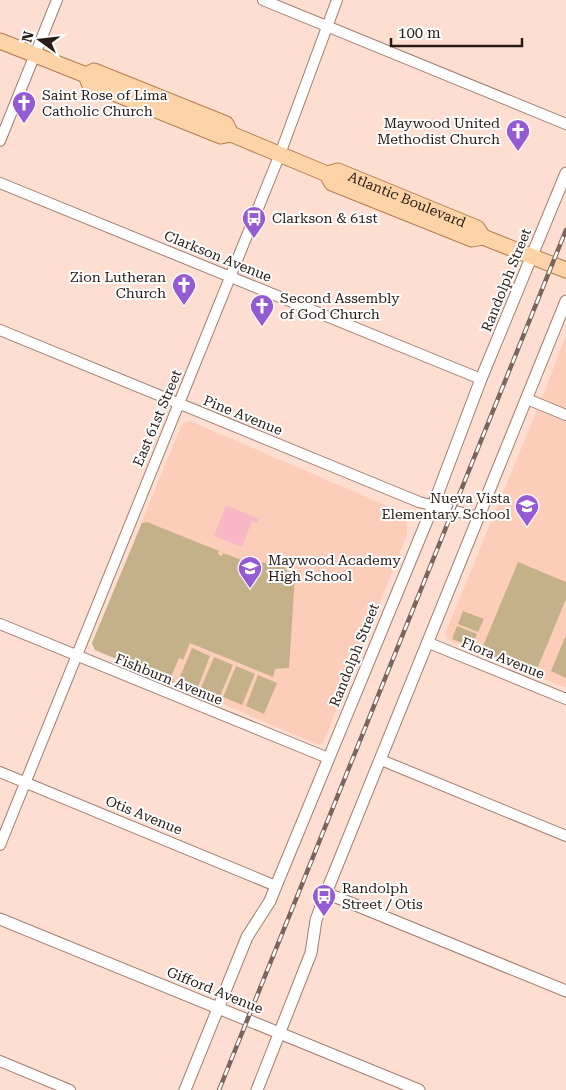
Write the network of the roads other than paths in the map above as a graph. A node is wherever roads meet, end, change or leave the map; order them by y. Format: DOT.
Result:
graph roads {
  1 [pos="57,0"];
  2 [pos="263,0"];
  3 [pos="337,0"];
  4 [pos="327,26"];
  5 [pos="1,39"];
  6 [pos="35,54"];
  7 [pos="566,124"];
  8 [pos="0,141"];
  9 [pos="280,154"];
  10 [pos="566,173"];
  11 [pos="0,183"];
  12 [pos="534,257"];
  13 [pos="566,270"];
  14 [pos="229,276"];
  15 [pos="566,301"];
  16 [pos="0,330"];
  17 [pos="481,379"];
  18 [pos="527,399"];
  19 [pos="179,404"];
  20 [pos="566,415"];
  21 [pos="433,506"];
  22 [pos="480,517"];
  23 [pos="0,624"];
  24 [pos="429,643"];
  25 [pos="76,655"];
  26 [pos="566,699"];
  27 [pos="328,758"];
  28 [pos="381,760"];
  29 [pos="0,772"];
  30 [pos="26,782"];
  31 [pos="566,836"];
  32 [pos="0,845"];
  33 [pos="276,886"];
  34 [pos="326,893"];
  35 [pos="0,919"];
  36 [pos="566,991"];
  37 [pos="218,1008"];
  38 [pos="280,1033"];
  39 [pos="0,1061"];
  40 [pos="70,1090"];
  41 [pos="185,1090"];
  42 [pos="256,1090"];
  43 [pos="419,1090"];
  1 -- 6 [label="street"];
  2 -- 4 [label="street"];
  3 -- 4 [label="street, East 61st Street"];
  4 -- 7 [label="street"];
  4 -- 9 [label="street, East 61st Street"];
  5 -- 6 [label="main road, Atlantic Boulevard"];
  6 -- 8 [label="street"];
  6 -- 9 [label="main road, Atlantic Boulevard"];
  9 -- 12 [label="main road, Atlantic Boulevard"];
  9 -- 14 [label="street, East 61st Street"];
  10 -- 12 [label="street, Randolph Street"];
  11 -- 14 [label="street, Clarkson Avenue"];
  12 -- 13 [label="main road, Atlantic Boulevard"];
  12 -- 17 [label="street, Randolph Street"];
  14 -- 17 [label="street, Clarkson Avenue"];
  14 -- 19 [label="street, East 61st Street"];
  15 -- 18 [label="street"];
  16 -- 19 [label="street, Pine Avenue"];
  17 -- 21 [label="street, Randolph Street"];
  18 -- 20 [label="street"];
  18 -- 22 [label="street"];
  19 -- 21 [label="street, Pine Avenue"];
  19 -- 25 [label="street, East 61st Street"];
  21 -- 22 [label="street, Pine Avenue"];
  21 -- 27 [label="street, Randolph Street"];
  22 -- 24 [label="street"];
  23 -- 25 [label="street, Fishburn Avenue"];
  24 -- 26 [label="street, Flora Avenue"];
  24 -- 28 [label="street"];
  25 -- 27 [label="street, Fishburn Avenue"];
  25 -- 30 [label="street, East 61st Street"];
  27 -- 33 [label="street, Randolph Street"];
  28 -- 31 [label="street"];
  28 -- 34 [label="street"];
  29 -- 30 [label="street, Otis Avenue"];
  30 -- 32 [label="street, East 61st Street"];
  30 -- 33 [label="street, Otis Avenue"];
  33 -- 37 [label="street, Randolph Street"];
  34 -- 36 [label="street"];
  34 -- 38 [label="street"];
  35 -- 37 [label="street, Gifford Avenue"];
  37 -- 38 [label="street, Gifford Avenue"];
  37 -- 41 [label="street, Randolph Street"];
  38 -- 42 [label="street"];
  38 -- 43 [label="street, Gifford Avenue"];
  39 -- 40 [label="street"];
}
